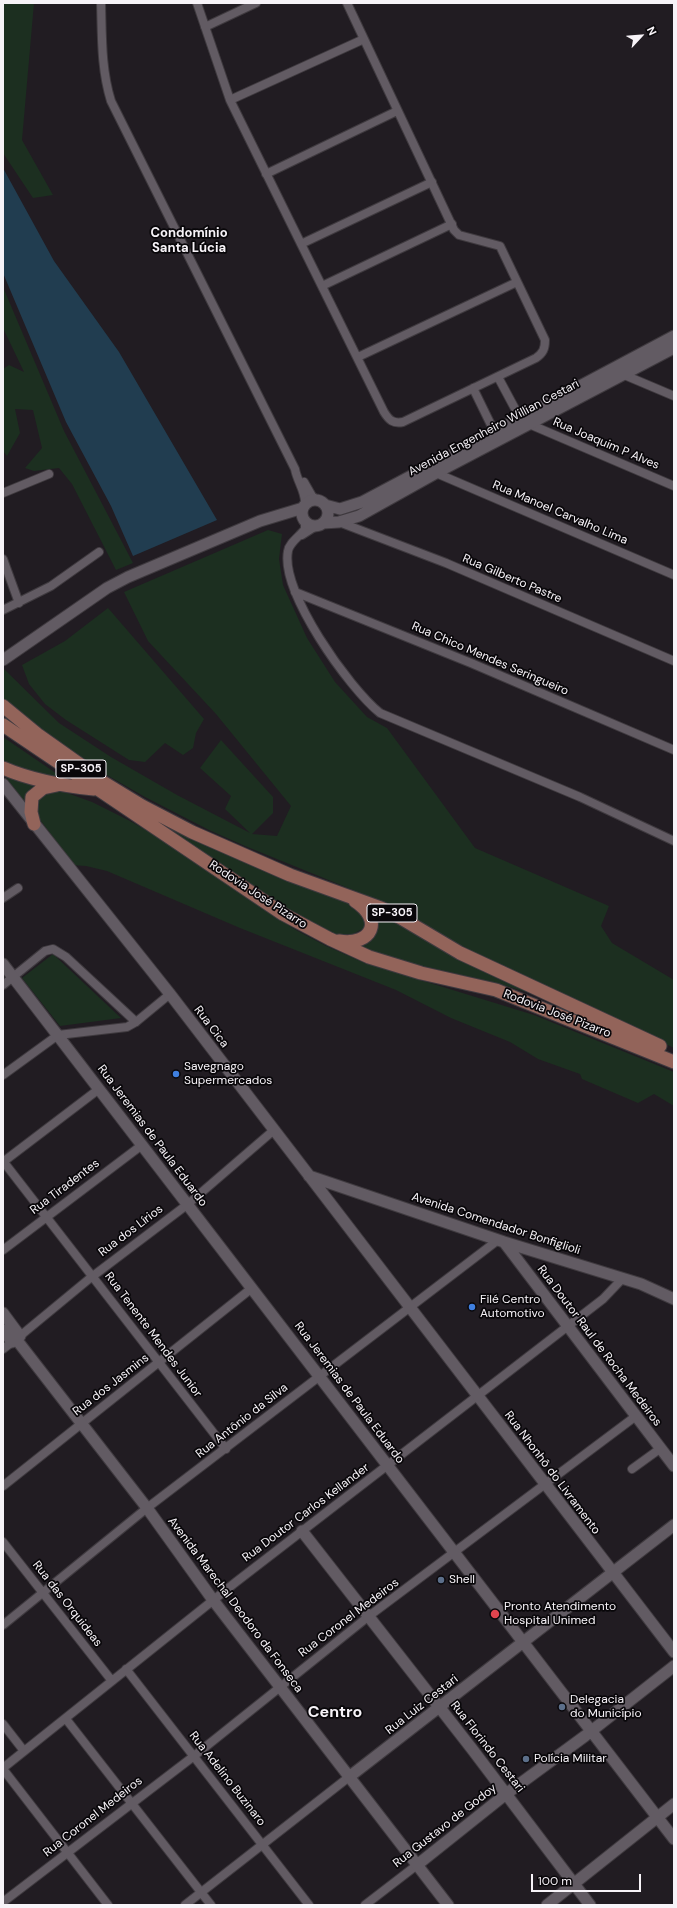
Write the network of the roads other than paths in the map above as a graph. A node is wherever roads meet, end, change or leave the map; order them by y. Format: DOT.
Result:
graph roads {
  1 [pos="101,3"];
  2 [pos="197,3"];
  3 [pos="256,3"];
  4 [pos="347,3"];
  5 [pos="205,27"];
  6 [pos="364,39"];
  7 [pos="230,100"];
  8 [pos="397,111"];
  9 [pos="266,174"];
  10 [pos="432,182"];
  11 [pos="452,224"];
  12 [pos="301,244"];
  13 [pos="517,282"];
  14 [pos="322,286"];
  15 [pos="674,336"];
  16 [pos="674,348"];
  17 [pos="358,357"];
  18 [pos="622,374"];
  19 [pos="498,376"];
  20 [pos="473,388"];
  21 [pos="674,396"];
  22 [pos="524,421"];
  23 [pos="494,431"];
  24 [pos="295,469"];
  25 [pos="436,473"];
  26 [pos="49,474"];
  27 [pos="674,486"];
  28 [pos="3,493"];
  29 [pos="321,503"];
  30 [pos="304,513"];
  31 [pos="340,522"];
  32 [pos="320,524"];
  33 [pos="298,538"];
  34 [pos="100,552"];
  35 [pos="3,559"];
  36 [pos="674,575"];
  37 [pos="295,592"];
  38 [pos="19,603"];
  39 [pos="3,610"];
  40 [pos="3,660"];
  41 [pos="674,661"];
  42 [pos="3,706"];
  43 [pos="3,715"];
  44 [pos="3,725"];
  45 [pos="674,750"];
  46 [pos="3,768"];
  47 [pos="3,784"];
  48 [pos="60,784"];
  49 [pos="102,793"];
  50 [pos="121,793"];
  51 [pos="34,824"];
  52 [pos="674,841"];
  53 [pos="18,888"];
  54 [pos="340,892"];
  55 [pos="3,898"];
  56 [pos="330,939"];
  57 [pos="3,964"];
  58 [pos="13,977"];
  59 [pos="3,985"];
  60 [pos="170,994"];
  61 [pos="136,1022"];
  62 [pos="58,1035"];
  63 [pos="674,1053"];
  64 [pos="674,1062"];
  65 [pos="3,1075"];
  66 [pos="99,1089"];
  67 [pos="274,1130"];
  68 [pos="142,1144"];
  69 [pos="3,1162"];
  70 [pos="309,1176"];
  71 [pos="318,1187"];
  72 [pos="349,1190"];
  73 [pos="188,1204"];
  74 [pos="46,1216"];
  75 [pos="501,1241"];
  76 [pos="3,1250"];
  77 [pos="93,1276"];
  78 [pos="624,1278"];
  79 [pos="252,1288"];
  80 [pos="674,1299"];
  81 [pos="410,1308"];
  82 [pos="3,1313"];
  83 [pos="568,1326"];
  84 [pos="3,1330"];
  85 [pos="16,1339"];
  86 [pos="3,1350"];
  87 [pos="159,1363"];
  88 [pos="319,1376"];
  89 [pos="478,1397"];
  90 [pos="636,1416"];
  91 [pos="82,1423"];
  92 [pos="661,1448"];
  93 [pos="226,1449"];
  94 [pos="388,1466"];
  95 [pos="674,1466"];
  96 [pos="632,1469"];
  97 [pos="544,1484"];
  98 [pos="3,1486"];
  99 [pos="147,1508"];
  100 [pos="674,1525"];
  101 [pos="302,1531"];
  102 [pos="3,1542"];
  103 [pos="455,1553"];
  104 [pos="613,1574"];
  105 [pos="43,1593"];
  106 [pos="213,1600"];
  107 [pos="369,1616"];
  108 [pos="3,1625"];
  109 [pos="524,1642"];
  110 [pos="674,1652"];
  111 [pos="674,1666"];
  112 [pos="126,1669"];
  113 [pos="112,1681"];
  114 [pos="279,1686"];
  115 [pos="439,1707"];
  116 [pos="66,1719"];
  117 [pos="3,1724"];
  118 [pos="591,1731"];
  119 [pos="24,1752"];
  120 [pos="194,1756"];
  121 [pos="3,1769"];
  122 [pos="349,1777"];
  123 [pos="506,1794"];
  124 [pos="131,1803"];
  125 [pos="674,1804"];
  126 [pos="657,1817"];
  127 [pos="674,1839"];
  128 [pos="263,1845"];
  129 [pos="67,1852"];
  130 [pos="417,1865"];
  131 [pos="574,1883"];
  132 [pos="201,1893"];
  133 [pos="6,1900"];
  134 [pos="108,1905"];
  135 [pos="185,1905"];
  136 [pos="211,1905"];
  137 [pos="309,1905"];
  138 [pos="365,1905"];
  139 [pos="448,1905"];
  140 [pos="547,1905"];
  141 [pos="590,1905"];
  1 -- 24 [label="street"];
  2 -- 5 [label="street"];
  3 -- 5 [label="street"];
  4 -- 6 [label="street"];
  5 -- 7 [label="street"];
  6 -- 7 [label="street"];
  6 -- 8 [label="street"];
  7 -- 9 [label="street"];
  8 -- 9 [label="street"];
  8 -- 10 [label="street"];
  9 -- 12 [label="street"];
  10 -- 11 [label="street"];
  10 -- 12 [label="street"];
  11 -- 13 [label="street"];
  11 -- 14 [label="street"];
  12 -- 14 [label="street"];
  13 -- 17 [label="street"];
  13 -- 19 [label="street"];
  14 -- 17 [label="street"];
  15 -- 22 [label="street, Avenida Engenheiro Willian Cestari"];
  16 -- 18 [label="street, Avenida Engenheiro Willian Cestari"];
  17 -- 20 [label="street"];
  18 -- 21 [label="street"];
  18 -- 22 [label="street, Avenida Engenheiro Willian Cestari"];
  19 -- 20 [label="street"];
  19 -- 22 [label="street"];
  20 -- 23 [label="street"];
  22 -- 23 [label="street, Avenida Engenheiro Willian Cestari"];
  22 -- 25 [label="street, Avenida Engenheiro Willian Cestari"];
  22 -- 27 [label="street, Rua Joaquim P Alves"];
  23 -- 29 [label="street, Avenida Engenheiro Willian Cestari"];
  24 -- 29 [label="street"];
  24 -- 30 [label="street"];
  25 -- 31 [label="street, Avenida Engenheiro Willian Cestari"];
  25 -- 36 [label="street, Rua Manoel Carvalho Lima"];
  26 -- 28 [label="street"];
  29 -- 30 [label="street"];
  29 -- 32 [label="street"];
  30 -- 32 [label="street"];
  30 -- 33 [label="street"];
  30 -- 40 [label="street"];
  31 -- 32 [label="street, Avenida Engenheiro Willian Cestari"];
  31 -- 41 [label="street, Rua Gilberto Pastre"];
  32 -- 33 [label="street"];
  33 -- 37 [label="street"];
  34 -- 38 [label="street"];
  35 -- 38 [label="street"];
  37 -- 45 [label="street, Rua Chico Mendes Seringueiro"];
  37 -- 52 [label="street"];
  38 -- 39 [label="street"];
  42 -- 50 [label="main road"];
  43 -- 50 [label="main road, Rodovia José Pizarro / SP-305"];
  44 -- 49 [label="main road, Rodovia José Pizarro"];
  46 -- 48 [label="main road"];
  47 -- 51 [label="street, Rua Cica"];
  48 -- 49 [label="main road"];
  48 -- 51 [label="main road"];
  49 -- 56 [label="main road, Rodovia José Pizarro"];
  50 -- 54 [label="main road, Rodovia José Pizarro / SP-305"];
  51 -- 60 [label="street, Rua Cica"];
  53 -- 55 [label="street"];
  54 -- 56 [label="main road"];
  54 -- 63 [label="main road, Rodovia José Pizarro / SP-305"];
  56 -- 64 [label="main road, Rodovia José Pizarro"];
  57 -- 58 [label="street, Rua Jeremias de Paula Eduardo"];
  58 -- 59 [label="street"];
  58 -- 61 [label="street"];
  58 -- 62 [label="street, Rua Jeremias de Paula Eduardo"];
  60 -- 61 [label="street"];
  60 -- 67 [label="street, Rua Cica"];
  61 -- 62 [label="street"];
  62 -- 65 [label="street"];
  62 -- 66 [label="street, Rua Jeremias de Paula Eduardo"];
  66 -- 68 [label="street, Rua Jeremias de Paula Eduardo"];
  66 -- 69 [label="street"];
  67 -- 70 [label="street, Rua Cica"];
  67 -- 73 [label="street, Rua dos Lírios"];
  68 -- 73 [label="street, Rua Jeremias de Paula Eduardo"];
  68 -- 74 [label="street, Rua Tiradentes"];
  69 -- 74 [label="street, Rua Tenente Mendes Junior"];
  70 -- 71 [label="street, Rua Cica"];
  70 -- 72 [label="street, Avenida Comendador Bonfiglioli"];
  71 -- 72 [label="street"];
  71 -- 81 [label="street, Rua Cica"];
  72 -- 75 [label="street, Avenida Comendador Bonfiglioli"];
  73 -- 77 [label="street, Rua dos Lírios"];
  73 -- 79 [label="street, Rua Jeremias de Paula Eduardo"];
  74 -- 76 [label="street, Rua Tiradentes"];
  74 -- 77 [label="street, Rua Tenente Mendes Junior"];
  75 -- 78 [label="street, Avenida Comendador Bonfiglioli"];
  75 -- 81 [label="street, Rua Antônio da Silva"];
  75 -- 83 [label="street, Rua Doutor Raul de Rocha Medeiros"];
  77 -- 85 [label="street, Rua dos Lírios"];
  77 -- 87 [label="street, Rua Tenente Mendes Junior"];
  78 -- 80 [label="street, Avenida Comendador Bonfiglioli"];
  78 -- 83 [label="street, Rua Doutor Carlos Kellander"];
  79 -- 87 [label="street, Rua dos Jasmins"];
  79 -- 88 [label="street, Rua Jeremias de Paula Eduardo"];
  81 -- 88 [label="street, Rua Antônio da Silva"];
  81 -- 89 [label="street, Rua Nhonhô do Livramento"];
  82 -- 85 [label="street, Avenida Marechal Deodoro da Fonseca"];
  83 -- 89 [label="street, Rua Doutor Carlos Kellander"];
  83 -- 90 [label="street, Rua Doutor Raul de Rocha Medeiros"];
  84 -- 85 [label="street, Avenida Marechal Deodoro da Fonseca"];
  85 -- 86 [label="street, Rua dos Lírios"];
  85 -- 91 [label="street, Avenida Marechal Deodoro da Fonseca"];
  87 -- 91 [label="street, Rua dos Jasmins"];
  87 -- 93 [label="street, Rua Tenente Mendes Junior"];
  88 -- 93 [label="street, Rua Antônio da Silva"];
  88 -- 94 [label="street, Rua Jeremias de Paula Eduardo"];
  89 -- 94 [label="street, Rua Doutor Carlos Kellander"];
  89 -- 97 [label="street, Rua Nhonhô do Livramento"];
  90 -- 92 [label="street, Rua Doutor Raul de Rocha Medeiros"];
  90 -- 97 [label="street, Rua Coronel Medeiros"];
  91 -- 98 [label="street, Rua dos Jasmins"];
  91 -- 99 [label="street, Avenida Marechal Deodoro da Fonseca"];
  92 -- 95 [label="street, Rua Doutor Raul de Rocha Medeiros"];
  92 -- 96 [label="street"];
  93 -- 99 [label="street, Rua Antônio da Silva"];
  94 -- 101 [label="street, Rua Doutor Carlos Kellander"];
  94 -- 103 [label="street, Rua Jeremias de Paula Eduardo"];
  97 -- 103 [label="street, Rua Coronel Medeiros"];
  97 -- 104 [label="street, Rua Nhonhô do Livramento"];
  99 -- 105 [label="street, Rua Antônio da Silva"];
  99 -- 106 [label="street, Avenida Marechal Deodoro da Fonseca"];
  100 -- 104 [label="street, Rua Luiz Cestari"];
  101 -- 106 [label="street, Rua Doutor Carlos Kellander"];
  101 -- 107 [label="street, Rua Florindo Cestari"];
  102 -- 105 [label="street, Rua das Orquideas"];
  103 -- 107 [label="street, Rua Coronel Medeiros"];
  103 -- 109 [label="street, Rua Jeremias de Paula Eduardo"];
  104 -- 109 [label="street, Rua Luiz Cestari"];
  104 -- 110 [label="street, Rua Nhonhô do Livramento"];
  105 -- 108 [label="street, Rua Antônio da Silva"];
  105 -- 113 [label="street, Rua das Orquideas"];
  106 -- 112 [label="street, Rua Doutor Carlos Kellander"];
  106 -- 114 [label="street, Avenida Marechal Deodoro da Fonseca"];
  107 -- 114 [label="street, Rua Coronel Medeiros"];
  107 -- 115 [label="street, Rua Florindo Cestari"];
  109 -- 115 [label="street, Rua Luiz Cestari"];
  109 -- 118 [label="street, Rua Jeremias de Paula Eduardo"];
  111 -- 118 [label="street, Rua Gustavo de Godoy"];
  112 -- 113 [label="street, Rua Doutor Carlos Kellander"];
  112 -- 120 [label="street, Rua Adelino Buzinaro"];
  113 -- 116 [label="street, Rua Doutor Carlos Kellander"];
  114 -- 120 [label="street, Rua Coronel Medeiros"];
  114 -- 122 [label="street, Avenida Marechal Deodoro da Fonseca"];
  115 -- 122 [label="street, Rua Luiz Cestari"];
  115 -- 123 [label="street, Rua Florindo Cestari"];
  116 -- 119 [label="street, Rua Doutor Carlos Kellander"];
  116 -- 124 [label="street"];
  117 -- 119 [label="street"];
  118 -- 123 [label="street, Rua Gustavo de Godoy"];
  118 -- 126 [label="street, Rua Jeremias de Paula Eduardo"];
  119 -- 121 [label="street, Rua Doutor Carlos Kellander"];
  120 -- 124 [label="street, Rua Coronel Medeiros"];
  120 -- 128 [label="street, Rua Adelino Buzinaro"];
  121 -- 129 [label="street"];
  122 -- 128 [label="street, Rua Luiz Cestari"];
  122 -- 130 [label="street, Avenida Marechal Deodoro da Fonseca"];
  123 -- 130 [label="street, Rua Gustavo de Godoy"];
  123 -- 131 [label="street, Rua Florindo Cestari"];
  124 -- 129 [label="street, Rua Coronel Medeiros"];
  124 -- 132 [label="street"];
  125 -- 126 [label="street"];
  126 -- 127 [label="street, Rua Jeremias de Paula Eduardo"];
  126 -- 131 [label="street"];
  128 -- 132 [label="street, Rua Luiz Cestari"];
  128 -- 137 [label="street, Rua Adelino Buzinaro"];
  129 -- 133 [label="street, Rua Coronel Medeiros"];
  129 -- 134 [label="street"];
  130 -- 138 [label="street, Rua Gustavo de Godoy"];
  130 -- 139 [label="street, Avenida Marechal Deodoro da Fonseca"];
  131 -- 140 [label="street"];
  131 -- 141 [label="street, Rua Florindo Cestari"];
  132 -- 135 [label="street, Rua Luiz Cestari"];
  132 -- 136 [label="street"];
}
